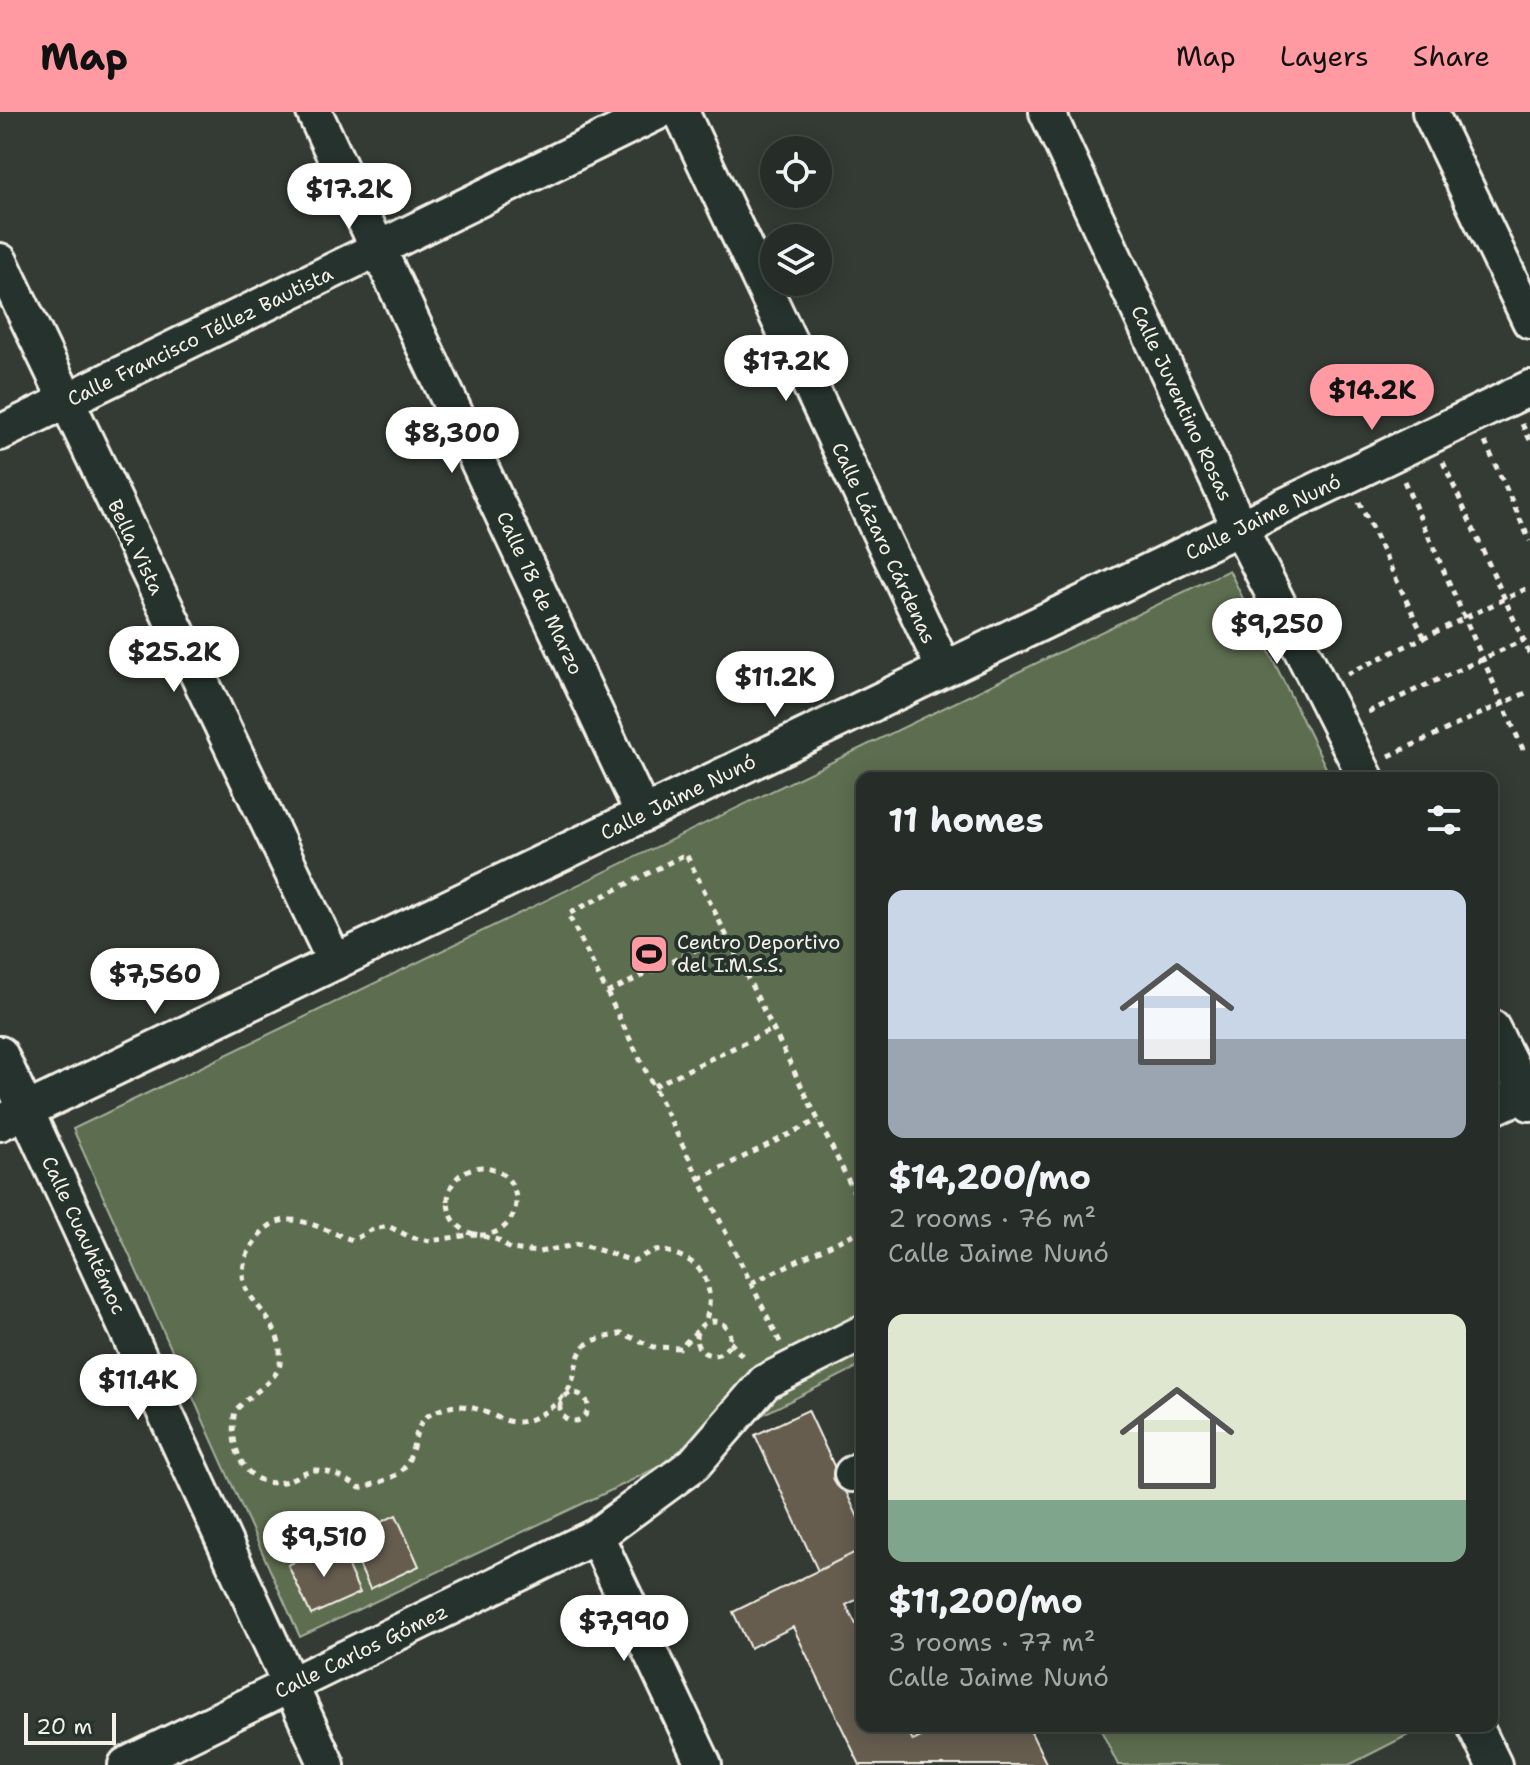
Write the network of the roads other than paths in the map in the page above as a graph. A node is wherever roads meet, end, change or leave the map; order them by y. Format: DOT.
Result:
graph roads {
  1 [pos="314,112"];
  2 [pos="658,112"];
  3 [pos="681,112"];
  4 [pos="1047,112"];
  5 [pos="1430,112"];
  6 [pos="378,249"];
  7 [pos="0,261"];
  8 [pos="1530,321"];
  9 [pos="1530,388"];
  10 [pos="65,401"];
  11 [pos="0,433"];
  12 [pos="1240,528"];
  13 [pos="944,669"];
  14 [pos="1363,772"];
  15 [pos="643,814"];
  16 [pos="335,962"];
  17 [pos="1498,1039"];
  18 [pos="0,1054"];
  19 [pos="1528,1096"];
  20 [pos="1498,1106"];
  21 [pos="14,1116"];
  22 [pos="856,1336"];
  23 [pos="596,1536"];
  24 [pos="290,1685"];
  25 [pos="1478,1732"];
  26 [pos="126,1765"];
  27 [pos="327,1765"];
  28 [pos="704,1765"];
  29 [pos="1494,1765"];
  1 -- 6 [label="street, Calle 18 de Marzo"];
  2 -- 6 [label="street, Calle Francisco Téllez Bautista"];
  3 -- 13 [label="street, Calle Lázaro Cárdenas"];
  4 -- 12 [label="street, Calle Juventino Rosas"];
  5 -- 8 [label="street"];
  6 -- 10 [label="street, Calle Francisco Téllez Bautista"];
  6 -- 15 [label="street, Calle 18 de Marzo"];
  7 -- 10 [label="street, Bella Vista"];
  9 -- 12 [label="street, Calle Jaime Nunó"];
  10 -- 11 [label="street, Calle Francisco Téllez Bautista"];
  10 -- 16 [label="street, Bella Vista"];
  12 -- 13 [label="street, Calle Jaime Nunó"];
  12 -- 14 [label="street, Calle Juventino Rosas"];
  13 -- 15 [label="street, Calle Jaime Nunó"];
  15 -- 16 [label="street, Calle Jaime Nunó"];
  16 -- 21 [label="street, Calle Jaime Nunó"];
  17 -- 19 [label="street"];
  18 -- 21 [label="street, Calle Cuauhtémoc"];
  19 -- 20 [label="street"];
  21 -- 24 [label="street, Calle Cuauhtémoc"];
  22 -- 23 [label="street, Calle Carlos Gómez"];
  23 -- 24 [label="street, Calle Carlos Gómez"];
  23 -- 28 [label="street"];
  24 -- 26 [label="street, Calle Carlos Gómez"];
  24 -- 27 [label="street, Calle Cuauhtémoc"];
  25 -- 29 [label="street"];
}
